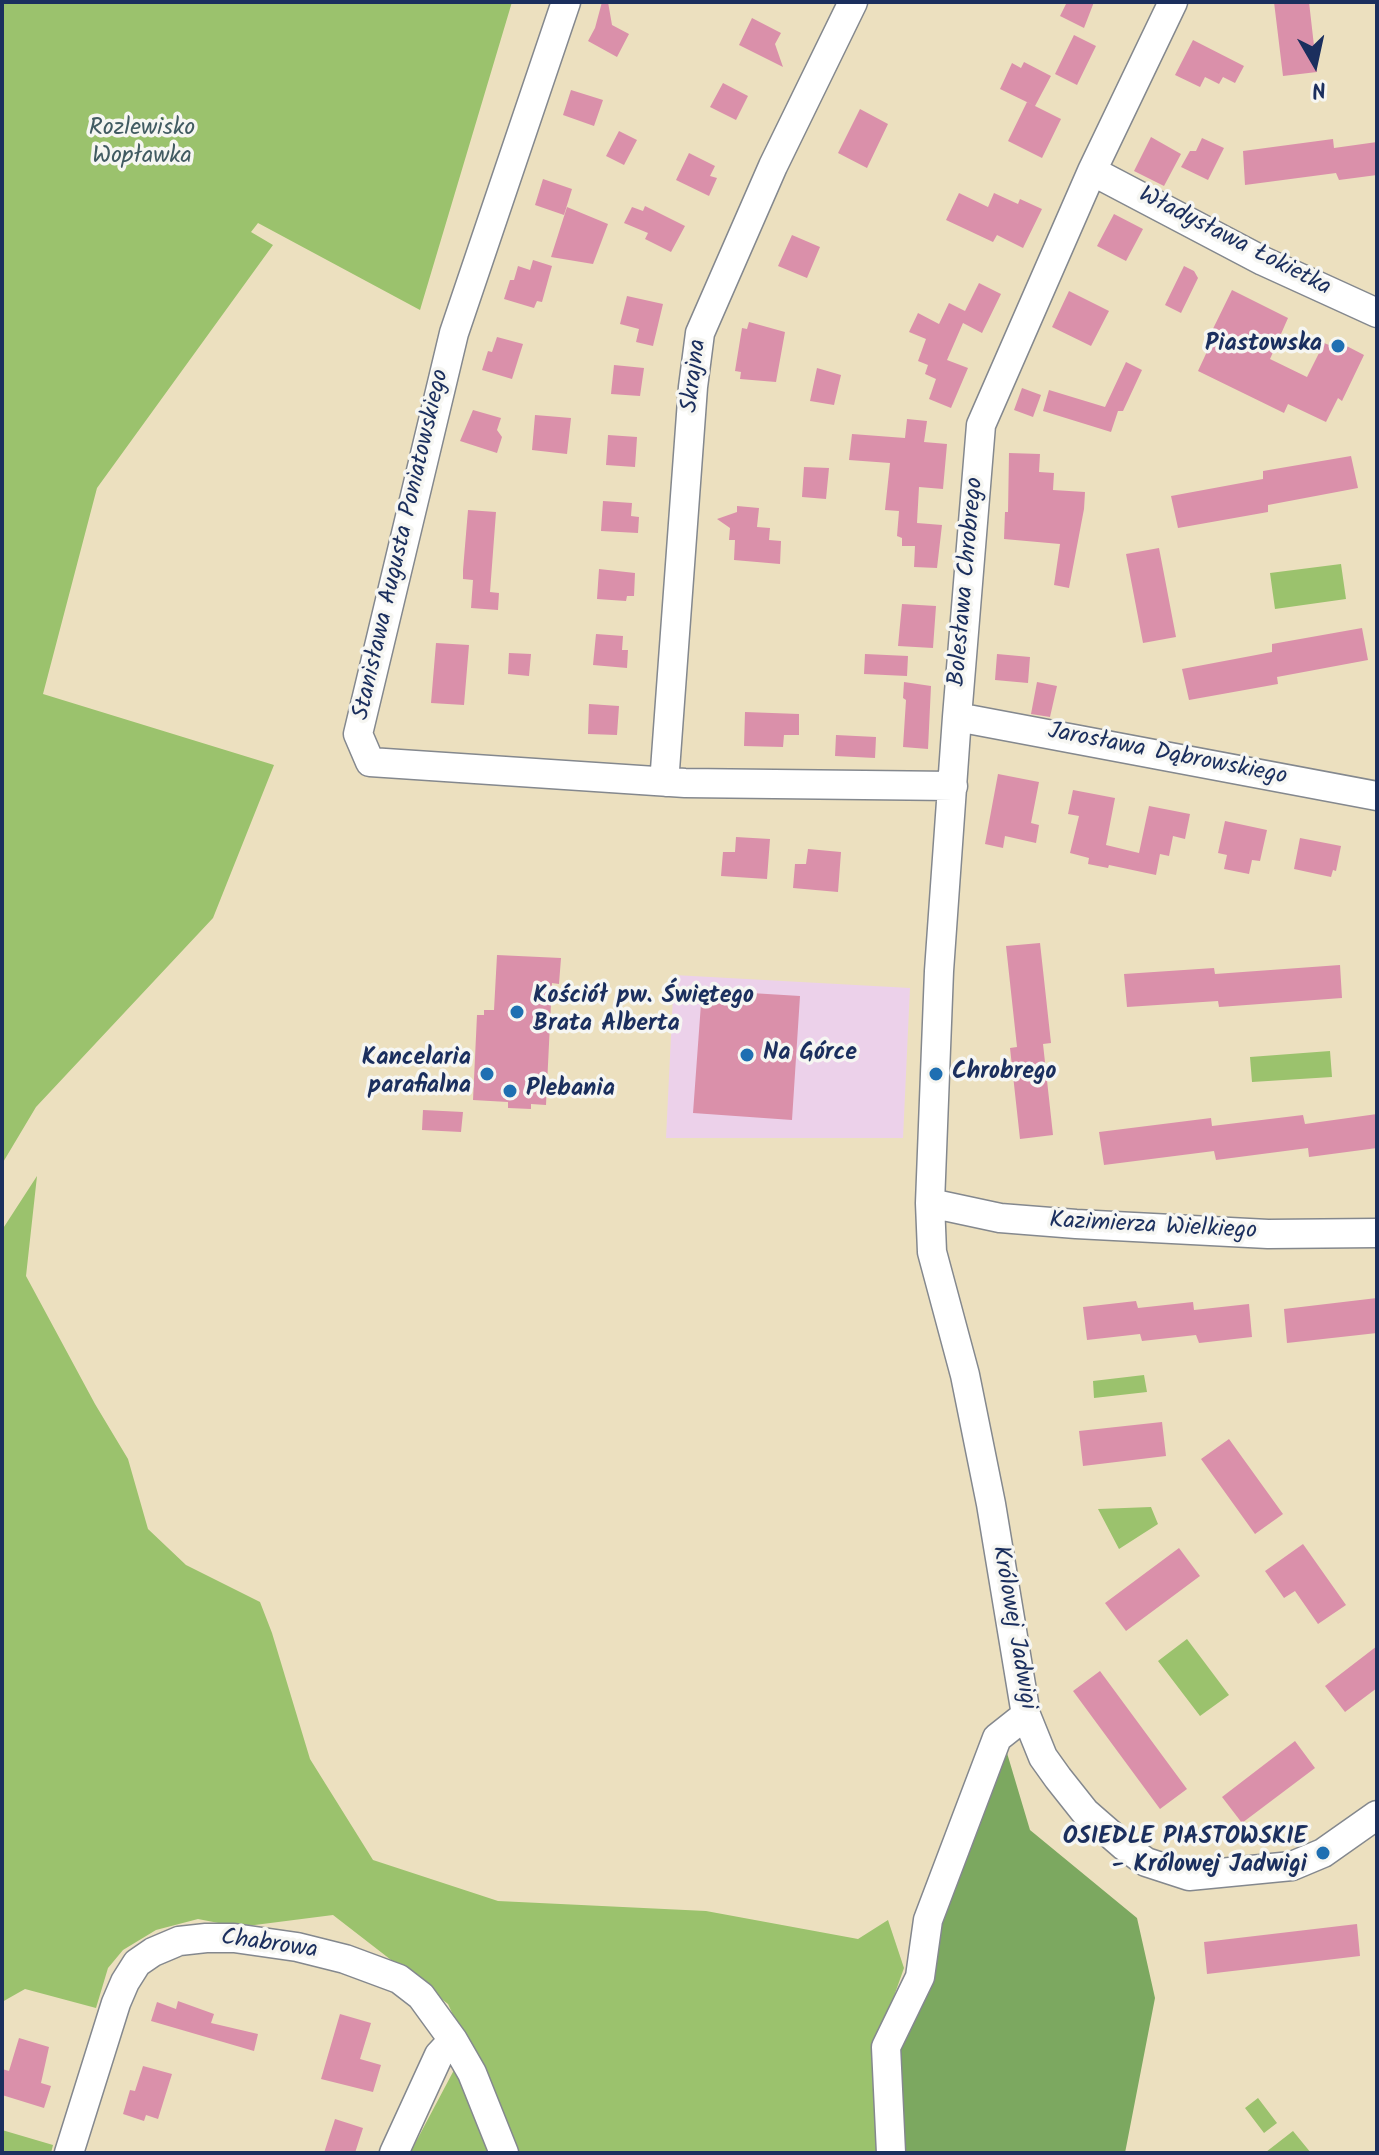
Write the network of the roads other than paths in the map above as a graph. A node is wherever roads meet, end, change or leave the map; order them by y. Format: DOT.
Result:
graph roads {
  1 [pos="566,2"];
  2 [pos="853,2"];
  3 [pos="1173,2"];
  4 [pos="1092,171"];
  5 [pos="1377,313"];
  6 [pos="957,717"];
  7 [pos="666,782"];
  8 [pos="953,786"];
  9 [pos="1377,796"];
  10 [pos="930,1203"];
  11 [pos="1377,1233"];
  12 [pos="1026,1715"];
  13 [pos="1377,1815"];
  14 [pos="453,2040"];
  15 [pos="69,2153"];
  16 [pos="394,2153"];
  17 [pos="504,2153"];
  18 [pos="891,2153"];
  1 -- 7 [label="street, Stanisława Augusta Poniatowskiego"];
  2 -- 7 [label="street, Skrajna"];
  3 -- 4 [label="street, Bolesława Chrobrego"];
  4 -- 5 [label="street, Władysława Łokietka"];
  4 -- 6 [label="street, Bolesława Chrobrego"];
  6 -- 8 [label="street, Bolesława Chrobrego"];
  6 -- 9 [label="street, Jarosława Dąbrowskiego"];
  7 -- 8 [label="street, Stanisława Augusta Poniatowskiego"];
  8 -- 10 [label="street, Bolesława Chrobrego"];
  10 -- 11 [label="street, Kazimierza Wielkiego"];
  10 -- 12 [label="street, Królowej Jadwigi"];
  12 -- 13 [label="street, Królowej Jadwigi"];
  12 -- 18 [label="street"];
  14 -- 15 [label="street, Chabrowa"];
  14 -- 16 [label="street"];
  14 -- 17 [label="street, Chabrowa"];
}
